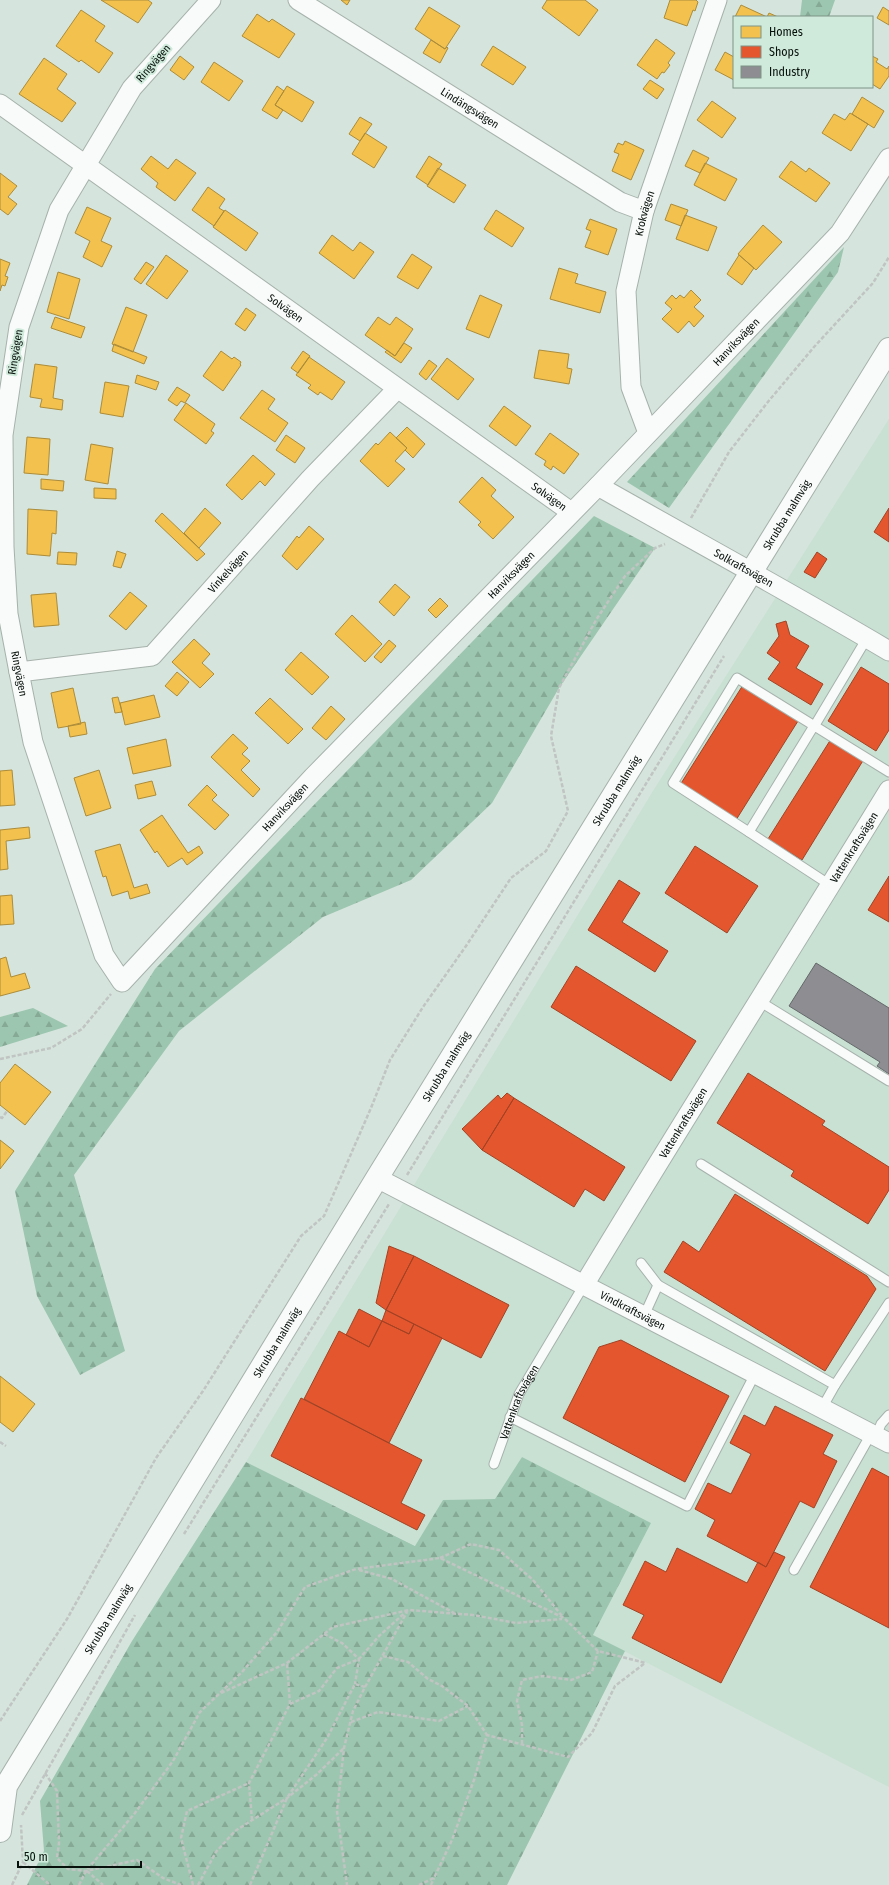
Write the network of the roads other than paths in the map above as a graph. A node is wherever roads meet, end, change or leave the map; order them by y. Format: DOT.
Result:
graph roads {
  1 [pos="211,0"];
  2 [pos="298,0"];
  3 [pos="717,0"];
  4 [pos="0,104"];
  5 [pos="889,158"];
  6 [pos="86,164"];
  7 [pos="644,211"];
  8 [pos="889,349"];
  9 [pos="397,389"];
  10 [pos="648,433"];
  11 [pos="598,486"];
  12 [pos="571,512"];
  13 [pos="750,573"];
  14 [pos="867,638"];
  15 [pos="889,651"];
  16 [pos="19,672"];
  17 [pos="815,725"];
  18 [pos="889,772"];
  19 [pos="889,790"];
  20 [pos="749,832"];
  21 [pos="830,885"];
  22 [pos="122,982"];
  23 [pos="759,1001"];
  24 [pos="889,1081"];
  25 [pos="701,1164"];
  26 [pos="377,1178"];
  27 [pos="641,1262"];
  28 [pos="889,1282"];
  29 [pos="584,1285"];
  30 [pos="658,1285"];
  31 [pos="889,1303"];
  32 [pos="644,1316"];
  33 [pos="755,1374"];
  34 [pos="835,1386"];
  35 [pos="822,1408"];
  36 [pos="889,1415"];
  37 [pos="510,1417"];
  38 [pos="879,1438"];
  39 [pos="494,1464"];
  40 [pos="794,1570"];
  41 [pos="3,1788"];
  42 [pos="0,1832"];
  1 -- 6 [label="street, Ringvägen"];
  2 -- 7 [label="street, Lindängsvägen"];
  3 -- 7 [label="street, Krokvägen"];
  4 -- 6 [label="street, Solvägen"];
  5 -- 10 [label="street, Hanviksvägen"];
  6 -- 9 [label="street, Solvägen"];
  6 -- 16 [label="street, Ringvägen"];
  7 -- 10 [label="street, Krokvägen"];
  8 -- 13 [label="street, Skrubba malmväg"];
  9 -- 12 [label="street, Solvägen"];
  9 -- 16 [label="street, Vinkelvägen"];
  10 -- 11 [label="street, Hanviksvägen"];
  11 -- 12 [label="street, Hanviksvägen"];
  11 -- 13 [label="street, Solkraftsvägen"];
  12 -- 22 [label="street, Hanviksvägen"];
  13 -- 14 [label="street, Solkraftsvägen"];
  13 -- 26 [label="street, Skrubba malmväg"];
  14 -- 15 [label="street, Solkraftsvägen"];
  14 -- 17 [label="lane"];
  16 -- 22 [label="street, Ringvägen"];
  17 -- 18 [label="lane"];
  17 -- 20 [label="lane"];
  17 -- 20 [label="lane"];
  19 -- 21 [label="street, Vattenkraftsvägen"];
  20 -- 21 [label="lane"];
  21 -- 23 [label="street, Vattenkraftsvägen"];
  23 -- 24 [label="lane"];
  23 -- 29 [label="street, Vattenkraftsvägen"];
  25 -- 28 [label="lane"];
  26 -- 29 [label="street, Vindkraftsvägen"];
  26 -- 41 [label="street, Skrubba malmväg"];
  27 -- 30 [label="lane"];
  29 -- 32 [label="street, Vindkraftsvägen"];
  29 -- 37 [label="lane, Vattenkraftsvägen"];
  30 -- 32 [label="lane"];
  30 -- 34 [label="lane"];
  31 -- 34 [label="lane"];
  32 -- 33 [label="street, Vindkraftsvägen"];
  33 -- 35 [label="street, Vindkraftsvägen"];
  33 -- 37 [label="lane"];
  34 -- 35 [label="lane"];
  35 -- 38 [label="street, Vindkraftsvägen"];
  36 -- 38 [label="lane"];
  37 -- 39 [label="lane, Vattenkraftsvägen"];
  38 -- 40 [label="lane"];
  41 -- 42 [label="street, Skrubba malmväg"];
}
